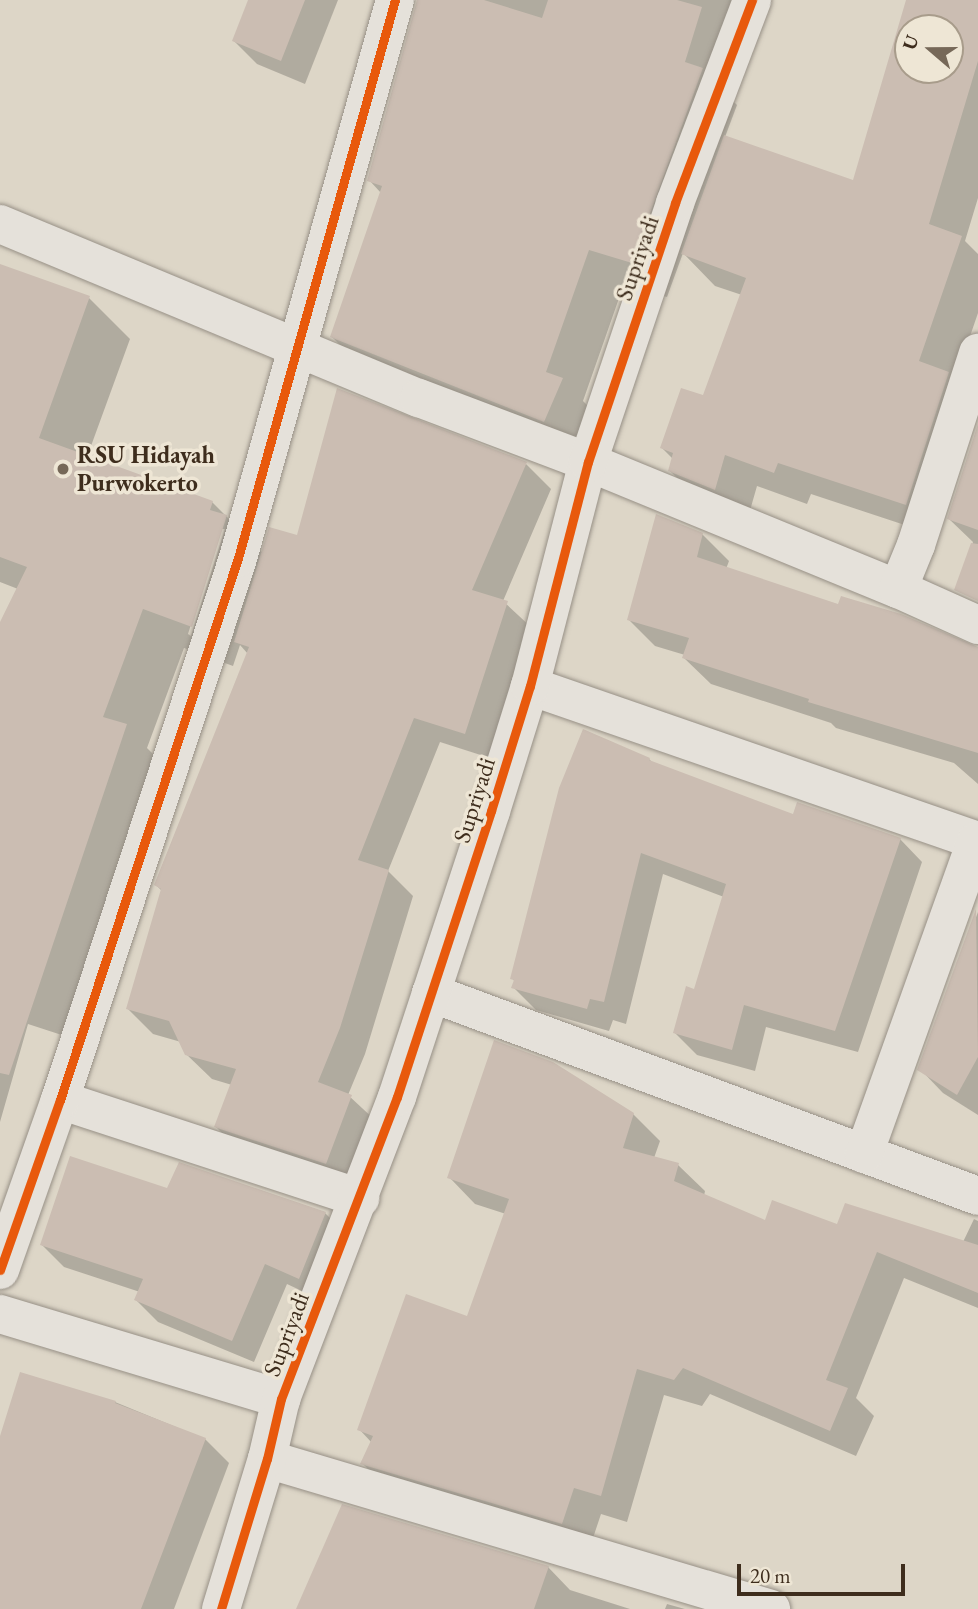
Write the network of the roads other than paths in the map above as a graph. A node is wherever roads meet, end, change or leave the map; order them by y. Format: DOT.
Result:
graph roads {
  1 [pos="395,0"];
  2 [pos="752,0"];
  3 [pos="0,223"];
  4 [pos="299,348"];
  5 [pos="978,353"];
  6 [pos="588,462"];
  7 [pos="898,589"];
  8 [pos="978,625"];
  9 [pos="530,686"];
  10 [pos="977,841"];
  11 [pos="431,993"];
  12 [pos="60,1100"];
  13 [pos="864,1154"];
  14 [pos="978,1196"];
  15 [pos="360,1198"];
  16 [pos="0,1270"];
  17 [pos="0,1314"];
  18 [pos="281,1399"];
  19 [pos="267,1459"];
  20 [pos="220,1609"];
  21 [pos="771,1609"];
  1 -- 4 [label="street"];
  2 -- 6 [label="street, Supriyadi"];
  3 -- 4 [label="street"];
  4 -- 6 [label="street"];
  4 -- 12 [label="street"];
  5 -- 7 [label="street"];
  6 -- 7 [label="street"];
  6 -- 9 [label="street, Supriyadi"];
  7 -- 8 [label="street"];
  9 -- 10 [label="street"];
  9 -- 11 [label="street, Supriyadi"];
  10 -- 13 [label="street"];
  11 -- 13 [label="street"];
  11 -- 15 [label="street, Supriyadi"];
  12 -- 15 [label="street"];
  12 -- 16 [label="street"];
  13 -- 14 [label="street"];
  15 -- 18 [label="street, Supriyadi"];
  17 -- 18 [label="street"];
  18 -- 19 [label="street, Supriyadi"];
  19 -- 20 [label="street, Supriyadi"];
  19 -- 21 [label="street"];
}
